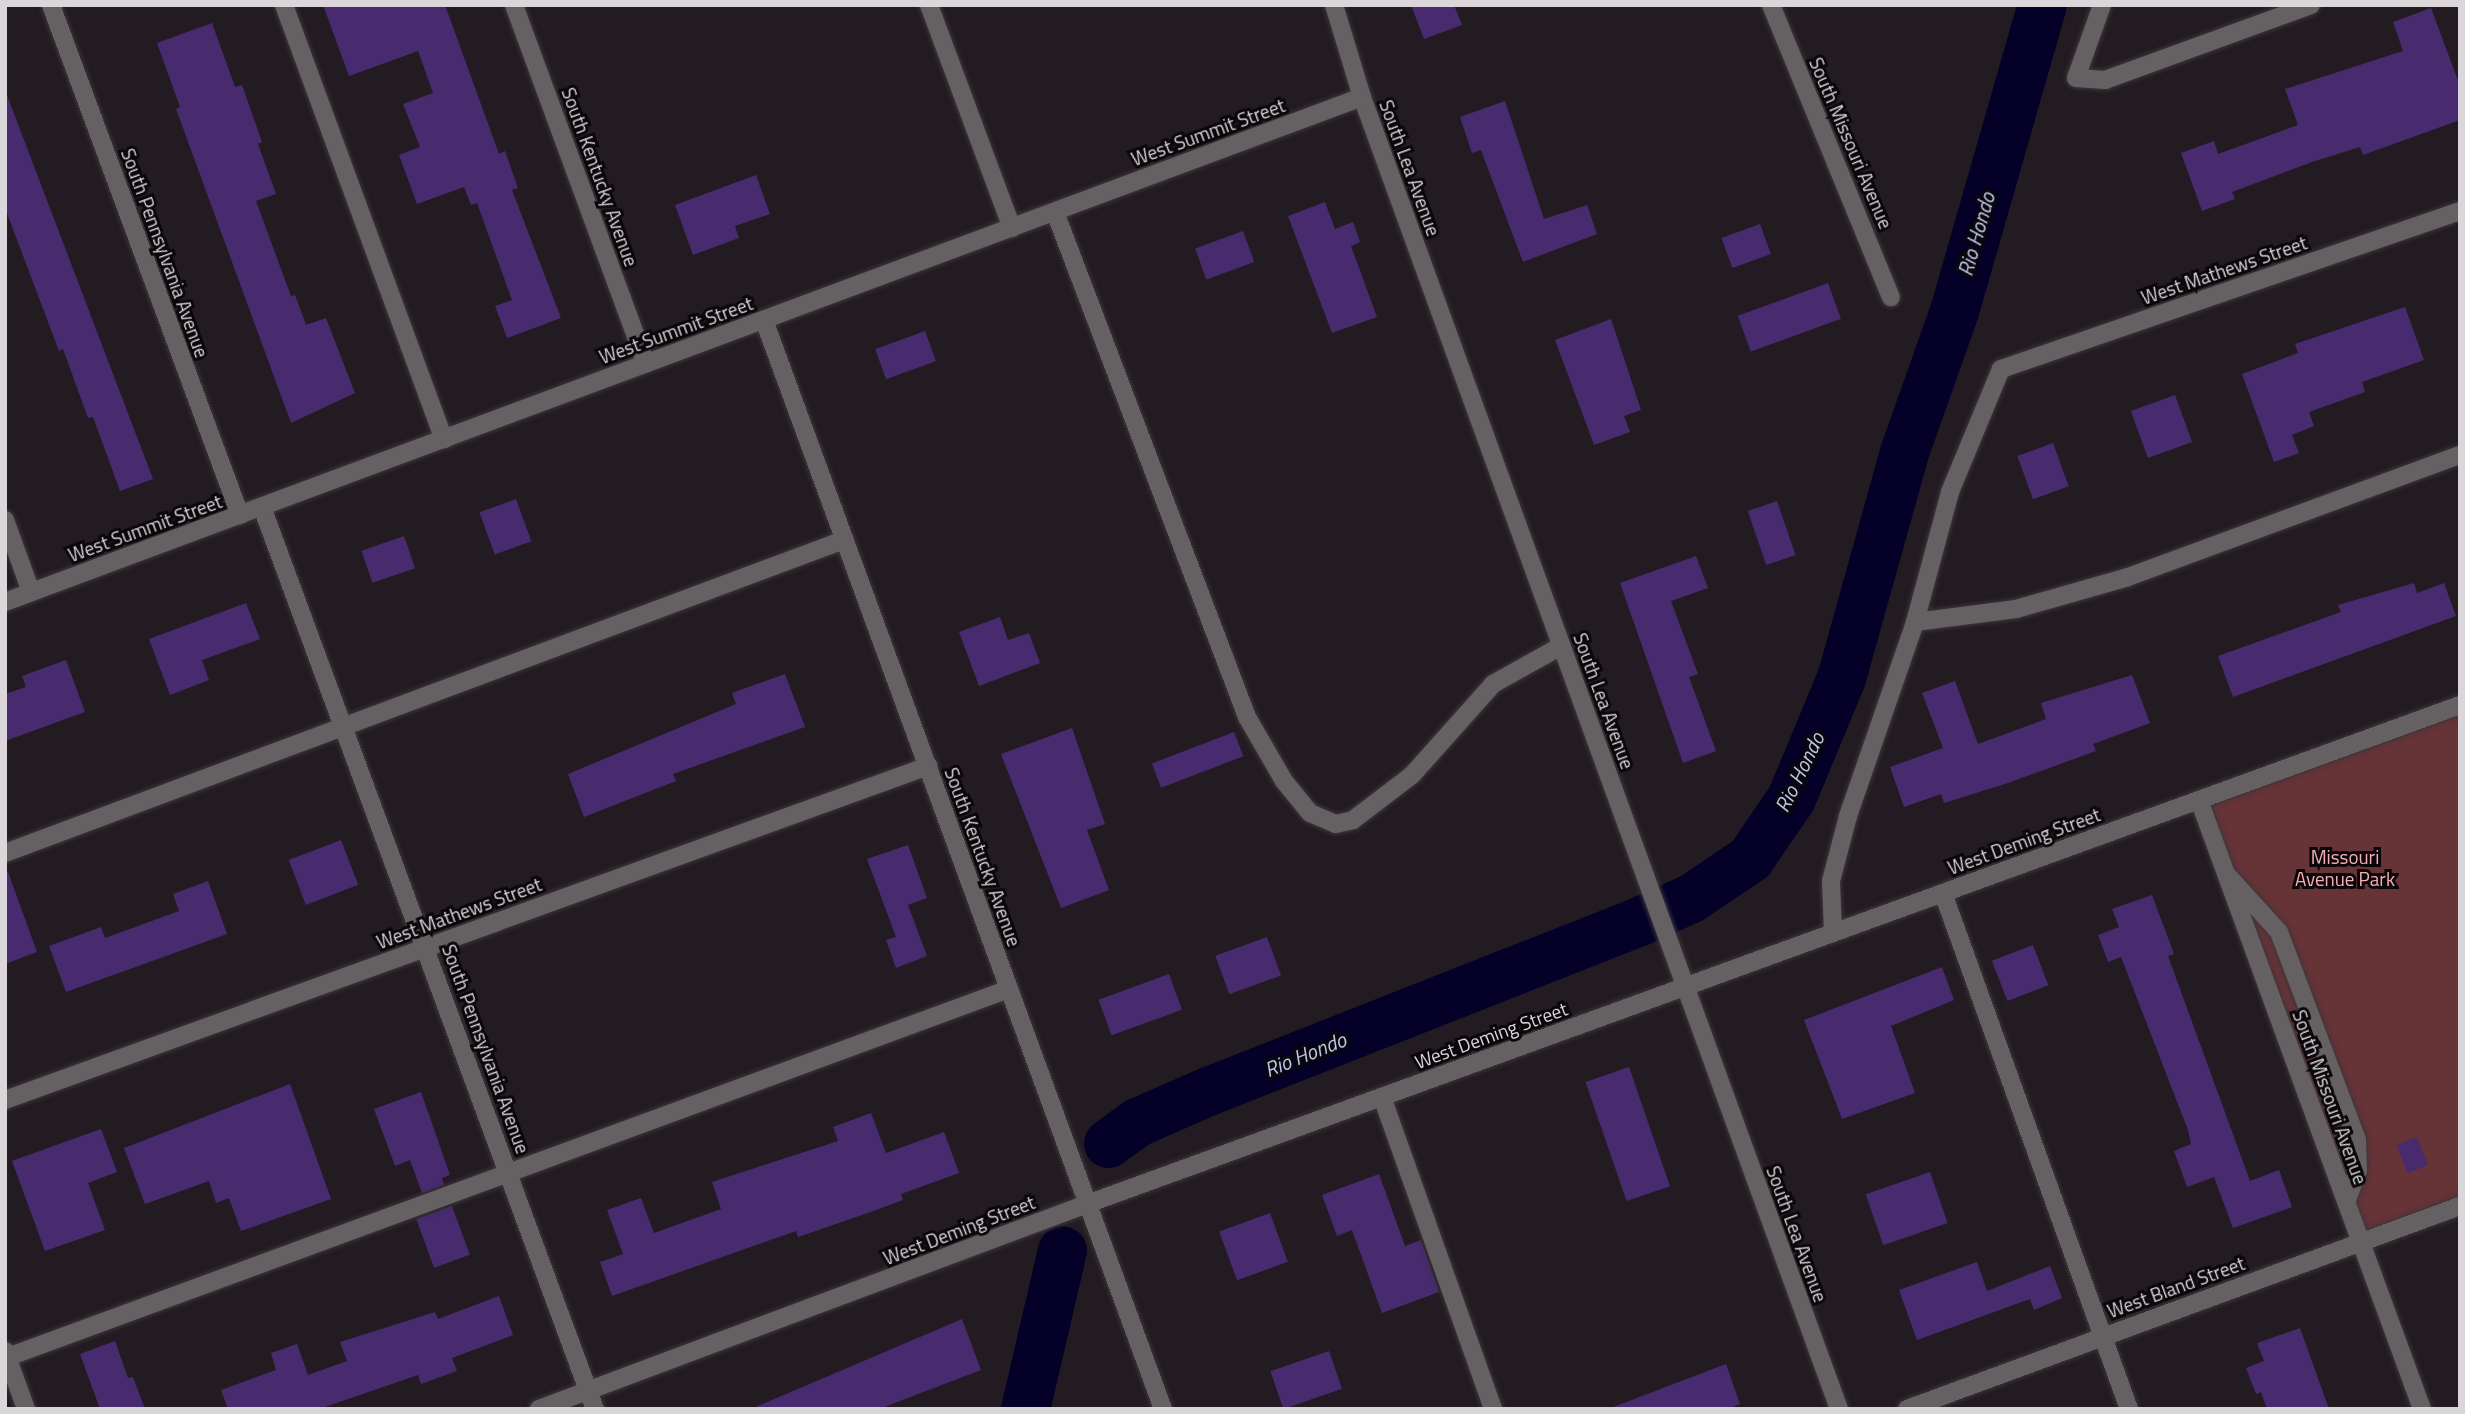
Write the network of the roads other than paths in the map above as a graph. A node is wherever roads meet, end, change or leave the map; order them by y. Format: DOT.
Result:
graph roads {
  1 [pos="51,5"];
  2 [pos="284,5"];
  3 [pos="514,5"];
  4 [pos="929,5"];
  5 [pos="1334,5"];
  6 [pos="1771,5"];
  7 [pos="2102,5"];
  8 [pos="2311,5"];
  9 [pos="1362,97"];
  10 [pos="2460,211"];
  11 [pos="1055,212"];
  12 [pos="1012,228"];
  13 [pos="1891,296"];
  14 [pos="764,320"];
  15 [pos="646,363"];
  16 [pos="444,439"];
  17 [pos="2460,455"];
  18 [pos="262,507"];
  19 [pos="240,515"];
  20 [pos="5,520"];
  21 [pos="844,540"];
  22 [pos="31,592"];
  23 [pos="5,602"];
  24 [pos="1915,622"];
  25 [pos="1561,646"];
  26 [pos="2460,705"];
  27 [pos="344,729"];
  28 [pos="928,766"];
  29 [pos="2199,800"];
  30 [pos="5,853"];
  31 [pos="2226,874"];
  32 [pos="1943,893"];
  33 [pos="1833,933"];
  34 [pos="426,947"];
  35 [pos="1684,987"];
  36 [pos="1009,989"];
  37 [pos="1382,1097"];
  38 [pos="5,1100"];
  39 [pos="508,1170"];
  40 [pos="2346,1202"];
  41 [pos="1087,1204"];
  42 [pos="2460,1206"];
  43 [pos="2361,1242"];
  44 [pos="2102,1337"];
  45 [pos="6,1355"];
  46 [pos="589,1391"];
  47 [pos="26,1409"];
  48 [pos="539,1409"];
  49 [pos="595,1409"];
  50 [pos="1163,1409"];
  51 [pos="1493,1409"];
  52 [pos="1839,1409"];
  53 [pos="1907,1409"];
  54 [pos="2129,1409"];
  55 [pos="2422,1409"];
  1 -- 19 [label="street, South Pennsylvania Avenue"];
  2 -- 16 [label="street"];
  3 -- 15 [label="street, South Kentucky Avenue"];
  4 -- 12 [label="street"];
  5 -- 9 [label="street, South Lea Avenue"];
  6 -- 13 [label="street, South Missouri Avenue"];
  7 -- 8 [label="street"];
  9 -- 11 [label="street, West Summit Street"];
  9 -- 25 [label="street, South Lea Avenue"];
  10 -- 24 [label="street, West Mathews Street"];
  11 -- 12 [label="street, West Summit Street"];
  11 -- 25 [label="street"];
  12 -- 14 [label="street, West Summit Street"];
  14 -- 15 [label="street, West Summit Street"];
  14 -- 21 [label="street, South Kentucky Avenue"];
  15 -- 16 [label="street, West Summit Street"];
  16 -- 18 [label="street, West Summit Street"];
  17 -- 24 [label="street"];
  18 -- 19 [label="street, West Summit Street"];
  18 -- 27 [label="street, South Pennsylvania Avenue"];
  19 -- 22 [label="street, West Summit Street"];
  20 -- 22 [label="street"];
  21 -- 27 [label="street"];
  21 -- 28 [label="street, South Kentucky Avenue"];
  22 -- 23 [label="street, West Summit Street"];
  24 -- 33 [label="street"];
  25 -- 35 [label="street, South Lea Avenue"];
  26 -- 29 [label="street, West Deming Street"];
  27 -- 30 [label="street"];
  27 -- 34 [label="street, South Pennsylvania Avenue"];
  28 -- 34 [label="street, West Mathews Street"];
  28 -- 36 [label="street, South Kentucky Avenue"];
  29 -- 31 [label="street, South Missouri Avenue"];
  29 -- 32 [label="street, West Deming Street"];
  31 -- 40 [label="street, South Missouri Avenue"];
  31 -- 40 [label="street"];
  32 -- 33 [label="street, West Deming Street"];
  32 -- 44 [label="street"];
  33 -- 35 [label="street, West Deming Street"];
  34 -- 38 [label="street, West Mathews Street"];
  34 -- 39 [label="street, South Pennsylvania Avenue"];
  35 -- 37 [label="street, West Deming Street"];
  35 -- 52 [label="street, South Lea Avenue"];
  36 -- 39 [label="street"];
  36 -- 41 [label="street, South Kentucky Avenue"];
  37 -- 41 [label="street, West Deming Street"];
  37 -- 51 [label="street"];
  39 -- 45 [label="street"];
  39 -- 46 [label="street, South Pennsylvania Avenue"];
  40 -- 43 [label="street, South Missouri Avenue"];
  41 -- 46 [label="street, West Deming Street"];
  41 -- 50 [label="street, South Kentucky Avenue"];
  42 -- 43 [label="street, West Bland Street"];
  43 -- 44 [label="street, West Bland Street"];
  43 -- 55 [label="street, South Missouri Avenue"];
  44 -- 53 [label="street, West Bland Street"];
  44 -- 54 [label="street"];
  45 -- 47 [label="street"];
  46 -- 48 [label="street, West Deming Street"];
  46 -- 49 [label="street, South Pennsylvania Avenue"];
}
